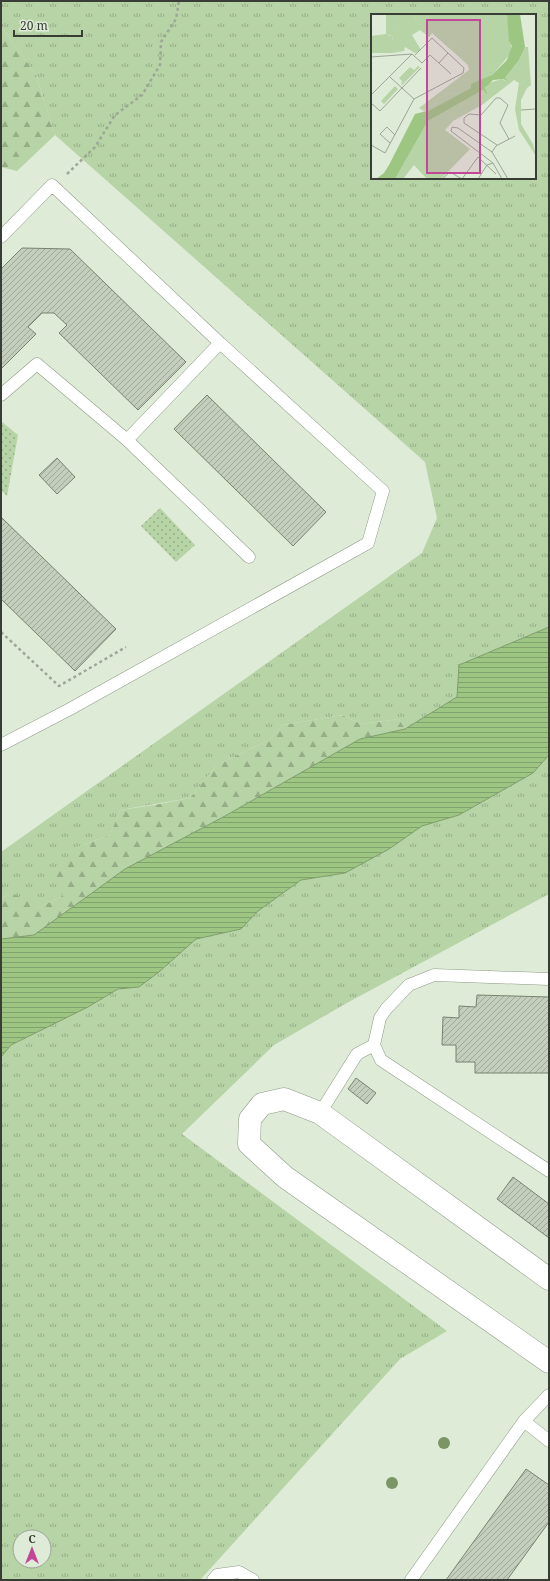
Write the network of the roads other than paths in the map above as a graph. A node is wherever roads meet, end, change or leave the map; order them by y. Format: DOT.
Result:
graph roads {
  1 [pos="1,236"];
  2 [pos="220,343"];
  3 [pos="1,395"];
  4 [pos="127,440"];
  5 [pos="249,557"];
  6 [pos="1,745"];
  7 [pos="549,979"];
  8 [pos="374,1045"];
  9 [pos="320,1113"];
  10 [pos="549,1171"];
  11 [pos="549,1279"];
  12 [pos="549,1362"];
  13 [pos="549,1395"];
  14 [pos="524,1421"];
  15 [pos="549,1441"];
  16 [pos="213,1580"];
  17 [pos="253,1580"];
  18 [pos="411,1580"];
  1 -- 2 [label="lane"];
  2 -- 4 [label="lane"];
  2 -- 6 [label="lane"];
  3 -- 4 [label="lane"];
  4 -- 5 [label="lane"];
  7 -- 8 [label="lane"];
  8 -- 9 [label="lane"];
  8 -- 10 [label="lane"];
  9 -- 11 [label="street"];
  9 -- 12 [label="street"];
  13 -- 14 [label="lane"];
  14 -- 15 [label="lane"];
  14 -- 18 [label="lane"];
  16 -- 17 [label="lane"];
}
